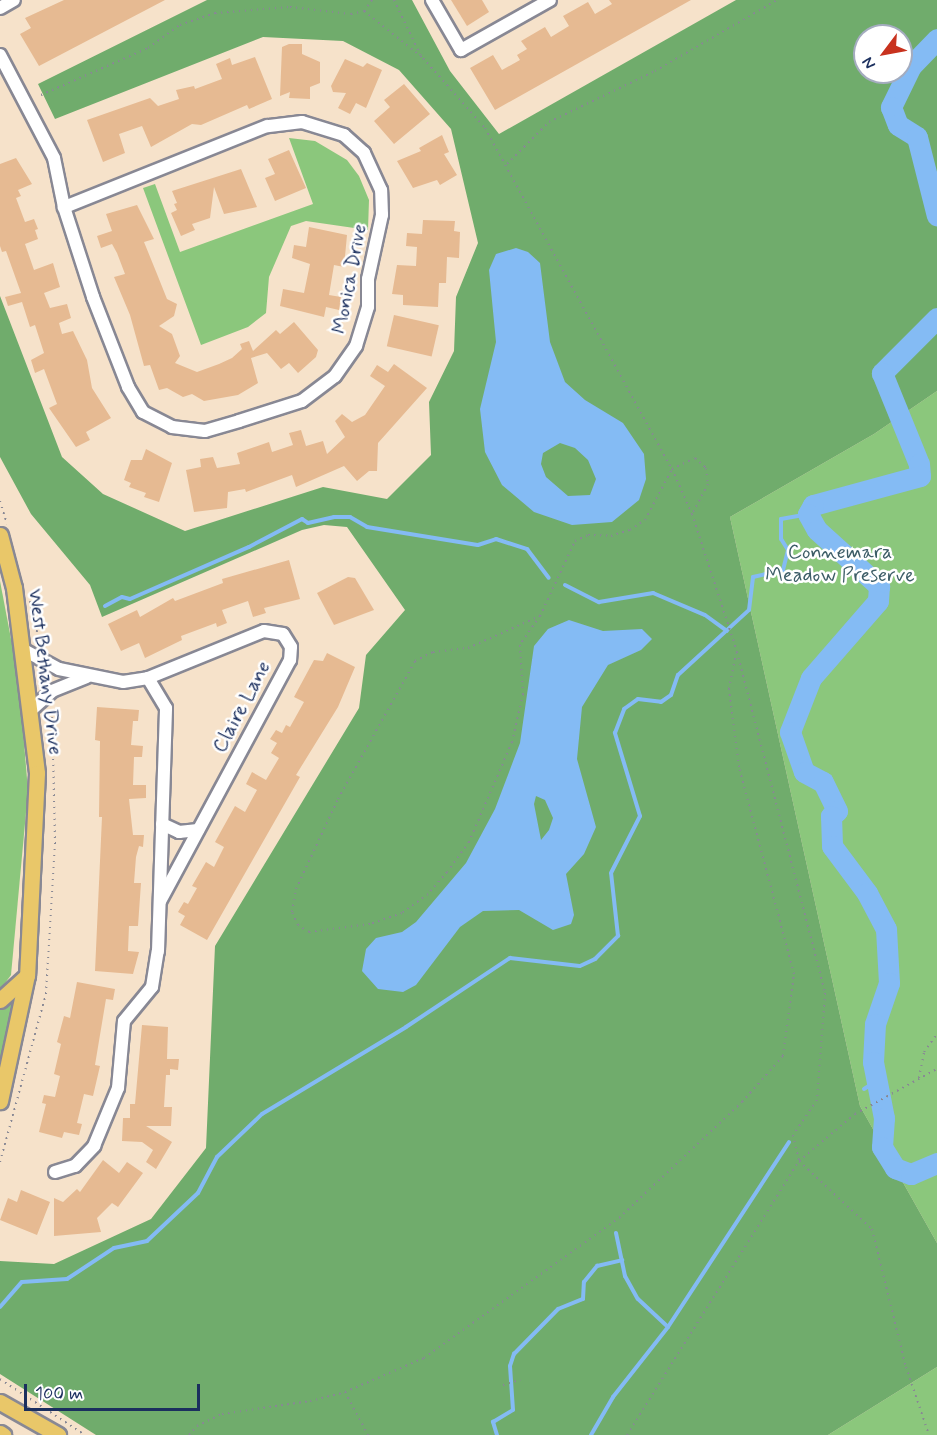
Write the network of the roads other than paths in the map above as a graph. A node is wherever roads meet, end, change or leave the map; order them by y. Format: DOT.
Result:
graph roads {
  1 [pos="14,0"];
  2 [pos="432,0"];
  3 [pos="550,0"];
  4 [pos="0,8"];
  5 [pos="0,55"];
  6 [pos="64,207"];
  7 [pos="0,535"];
  8 [pos="22,649"];
  9 [pos="86,677"];
  10 [pos="148,678"];
  11 [pos="30,711"];
  12 [pos="162,825"];
  13 [pos="198,830"];
  14 [pos="160,901"];
  15 [pos="27,975"];
  16 [pos="0,1000"];
  17 [pos="0,1101"];
  18 [pos="55,1172"];
  19 [pos="0,1402"];
  20 [pos="58,1435"];
  1 -- 4 [label="street"];
  2 -- 3 [label="street"];
  5 -- 6 [label="street, Monica Drive"];
  6 -- 6 [label="street, Monica Drive"];
  7 -- 8 [label="main road, West Bethany Drive"];
  8 -- 9 [label="street, Claire Lane"];
  8 -- 11 [label="main road, West Bethany Drive"];
  9 -- 10 [label="street, Claire Lane"];
  9 -- 11 [label="street"];
  10 -- 12 [label="street, Claire Lane"];
  10 -- 13 [label="street, Claire Lane"];
  11 -- 15 [label="main road, West Bethany Drive"];
  12 -- 13 [label="street"];
  12 -- 14 [label="street, Claire Lane"];
  13 -- 14 [label="street, Claire Lane"];
  14 -- 18 [label="street, Claire Lane"];
  15 -- 16 [label="main road"];
  15 -- 17 [label="main road, West Bethany Drive"];
  19 -- 20 [label="main road"];
}
